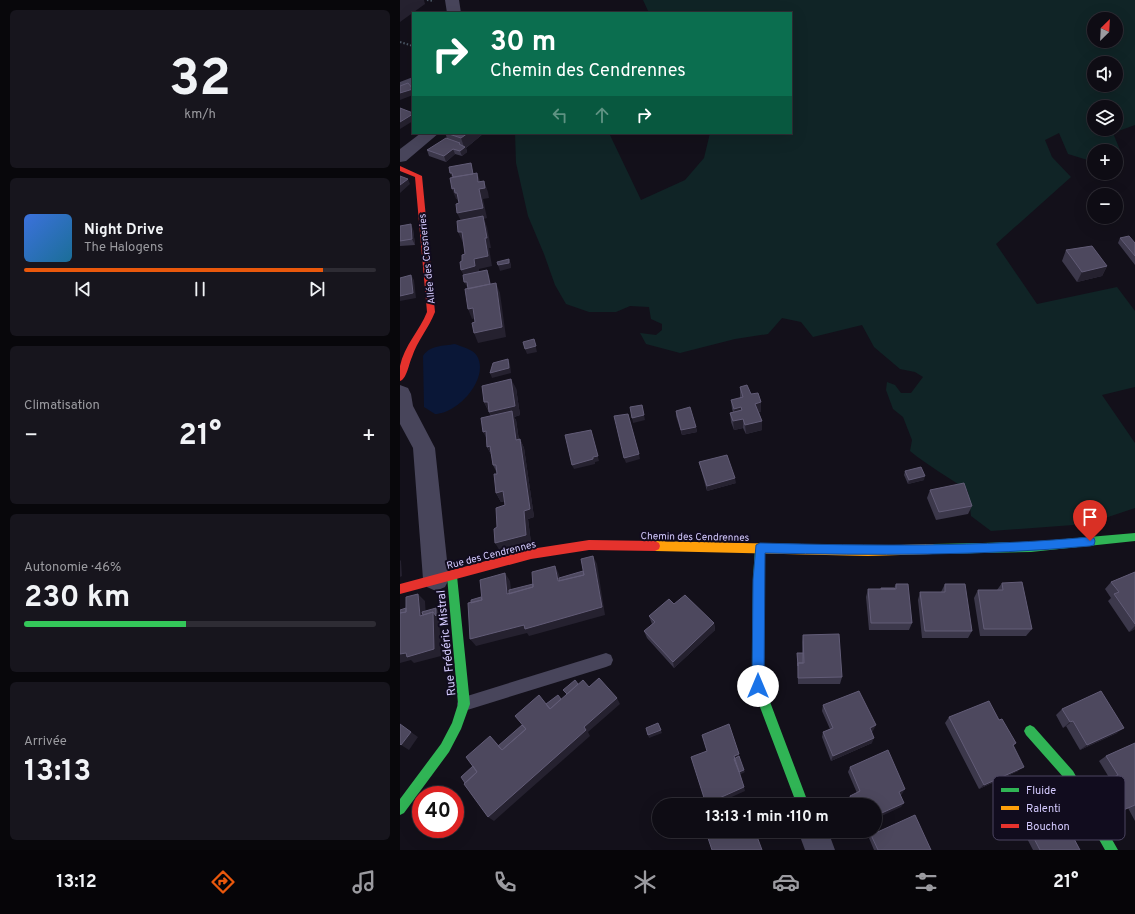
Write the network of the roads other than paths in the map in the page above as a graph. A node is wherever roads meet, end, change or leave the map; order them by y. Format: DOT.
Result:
graph roads {
  1 [pos="452,0"];
  2 [pos="454,12"];
  3 [pos="412,82"];
  4 [pos="400,87"];
  5 [pos="430,134"];
  6 [pos="400,157"];
  7 [pos="400,168"];
  8 [pos="400,378"];
  9 [pos="400,394"];
  10 [pos="1135,537"];
  11 [pos="589,545"];
  12 [pos="760,548"];
  13 [pos="444,577"];
  14 [pos="400,589"];
  15 [pos="606,660"];
  16 [pos="464,704"];
  17 [pos="1030,731"];
  18 [pos="1070,776"];
  19 [pos="800,798"];
  20 [pos="400,809"];
  21 [pos="816,838"];
  22 [pos="1106,840"];
  23 [pos="820,850"];
  24 [pos="1112,850"];
  1 -- 2 [label="street"];
  3 -- 4 [label="street"];
  5 -- 6 [label="street"];
  7 -- 8 [label="street, Allée des Crosneries"];
  9 -- 13 [label="street"];
  10 -- 12 [label="street, Chemin des Cendrennes"];
  11 -- 12 [label="street, Chemin des Cendrennes"];
  11 -- 13 [label="street, Rue des Cendrennes"];
  12 -- 19 [label="street"];
  13 -- 14 [label="street, Rue des Cendrennes"];
  13 -- 16 [label="street, Rue Frédéric Mistral"];
  15 -- 16 [label="lane"];
  16 -- 20 [label="street, Rue Frédéric Mistral"];
  17 -- 18 [label="street"];
  21 -- 23 [label="street"];
  22 -- 24 [label="street"];
}
